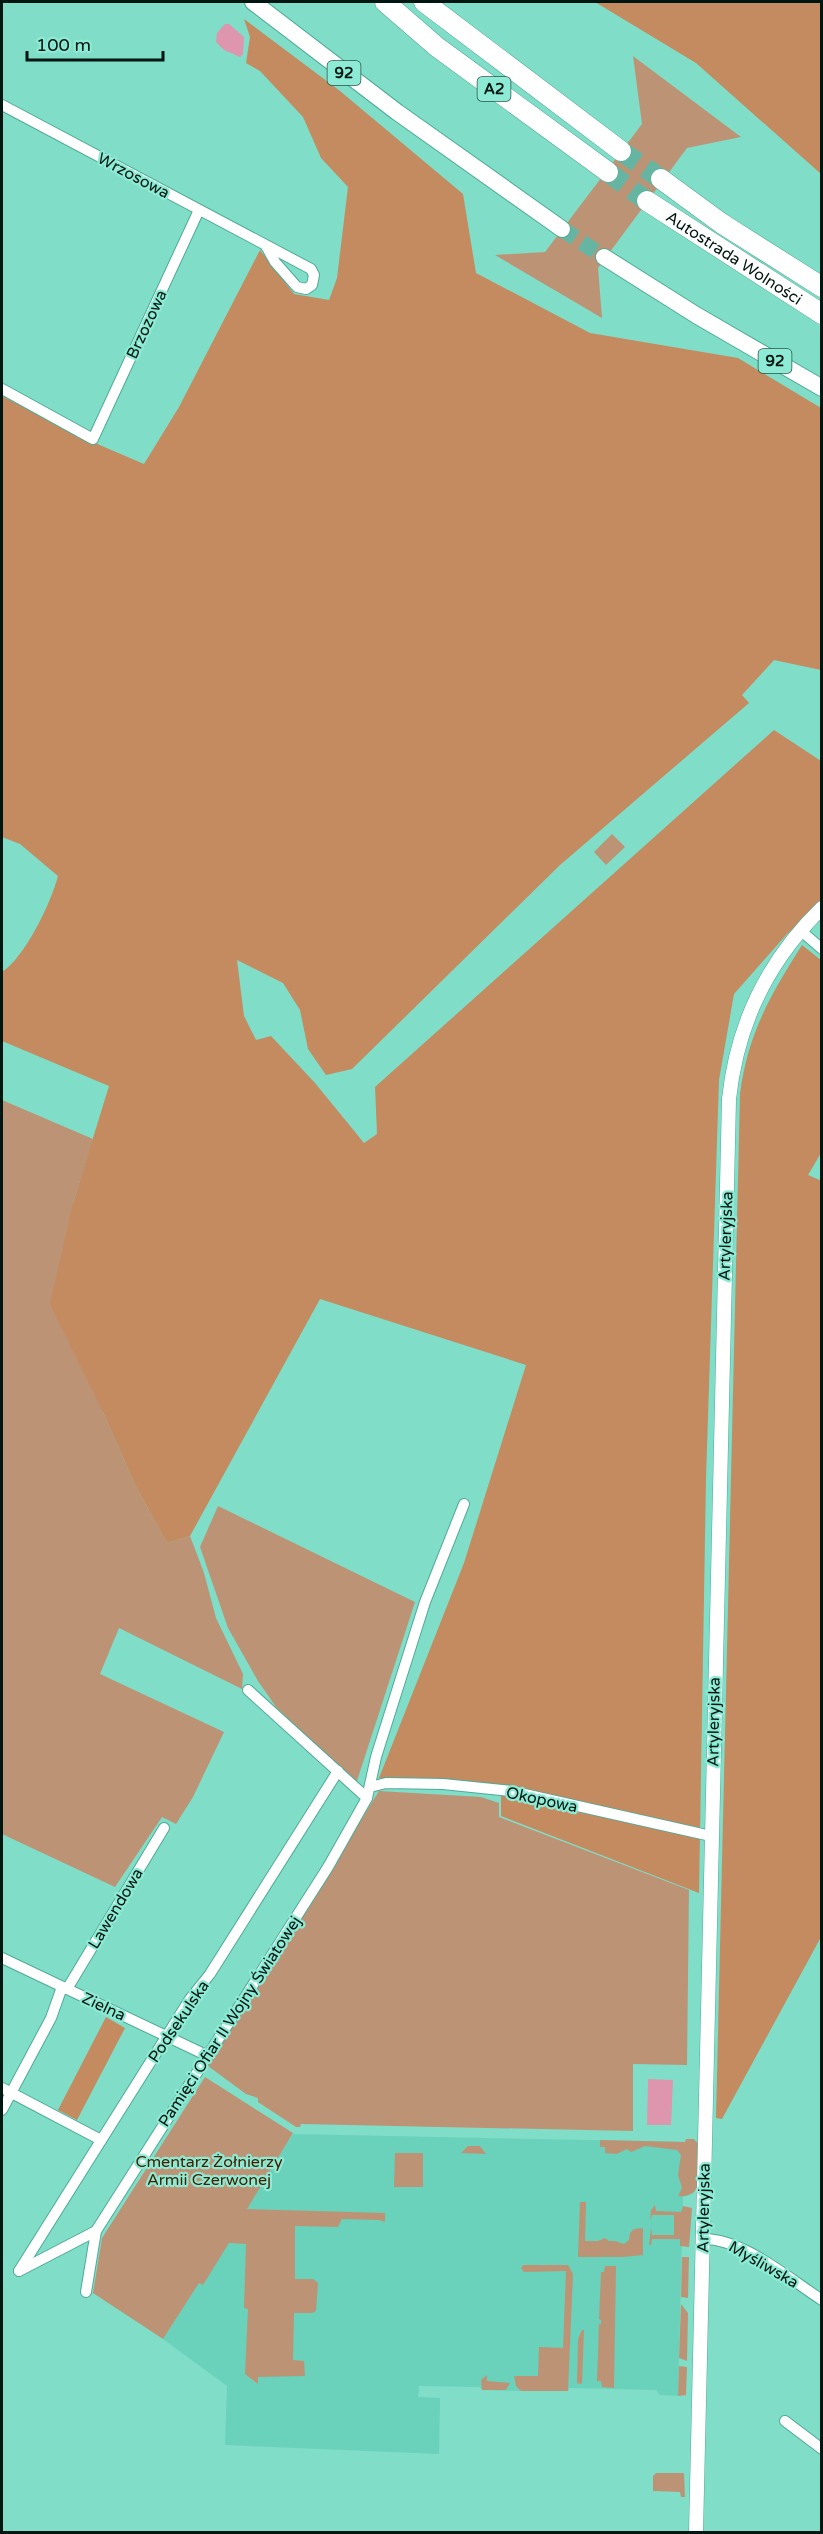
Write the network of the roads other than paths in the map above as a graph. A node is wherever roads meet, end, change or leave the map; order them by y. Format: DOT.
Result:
graph roads {
  1 [pos="253,2"];
  2 [pos="385,2"];
  3 [pos="424,2"];
  4 [pos="2,105"];
  5 [pos="621,151"];
  6 [pos="608,172"];
  7 [pos="661,179"];
  8 [pos="647,201"];
  9 [pos="199,210"];
  10 [pos="562,229"];
  11 [pos="266,246"];
  12 [pos="604,257"];
  13 [pos="822,287"];
  14 [pos="822,314"];
  15 [pos="822,388"];
  16 [pos="2,389"];
  17 [pos="822,908"];
  18 [pos="800,930"];
  19 [pos="822,950"];
  20 [pos="464,1504"];
  21 [pos="248,1690"];
  22 [pos="338,1771"];
  23 [pos="370,1787"];
  24 [pos="366,1798"];
  25 [pos="164,1828"];
  26 [pos="711,1836"];
  27 [pos="2,1958"];
  28 [pos="65,1988"];
  29 [pos="168,2035"];
  30 [pos="206,2055"];
  31 [pos="6,2090"];
  32 [pos="2,2110"];
  33 [pos="101,2140"];
  34 [pos="96,2231"];
  35 [pos="702,2239"];
  36 [pos="86,2292"];
  37 [pos="822,2300"];
  38 [pos="785,2421"];
  39 [pos="822,2449"];
  40 [pos="696,2532"];
  1 -- 10 [label="main road, 92"];
  2 -- 6 [label="highway, A2"];
  3 -- 5 [label="highway, A2"];
  4 -- 9 [label="street, Wrzosowa"];
  7 -- 13 [label="highway, Autostrada Wolności"];
  8 -- 14 [label="highway, Autostrada Wolności"];
  9 -- 11 [label="street, Wrzosowa"];
  9 -- 16 [label="street, Brzozowa"];
  11 -- 11 [label="street, Wrzosowa"];
  12 -- 15 [label="main road, 92"];
  17 -- 18 [label="street, Artyleryjska"];
  18 -- 19 [label="street"];
  18 -- 26 [label="street, Artyleryjska"];
  20 -- 23 [label="street, Pamięci Ofiar II Wojny Światowej"];
  21 -- 22 [label="street"];
  22 -- 24 [label="street"];
  22 -- 29 [label="street, Podsekulska"];
  23 -- 24 [label="street, Pamięci Ofiar II Wojny Światowej"];
  23 -- 26 [label="street, Okopowa"];
  24 -- 30 [label="street, Pamięci Ofiar II Wojny Światowej"];
  25 -- 28 [label="street, Lawendowa"];
  26 -- 35 [label="street, Artyleryjska"];
  27 -- 28 [label="street, Zielna"];
  28 -- 29 [label="street, Zielna"];
  28 -- 31 [label="street, Lawendowa"];
  29 -- 30 [label="street, Zielna"];
  29 -- 33 [label="street, Podsekulska"];
  30 -- 34 [label="street, Pamięci Ofiar II Wojny Światowej"];
  31 -- 32 [label="street, Lawendowa"];
  31 -- 33 [label="street"];
  33 -- 34 [label="street, Podsekulska"];
  34 -- 36 [label="street, Pamięci Ofiar II Wojny Światowej"];
  35 -- 37 [label="street, Myśliwska"];
  35 -- 40 [label="street, Artyleryjska"];
  38 -- 39 [label="street"];
}
